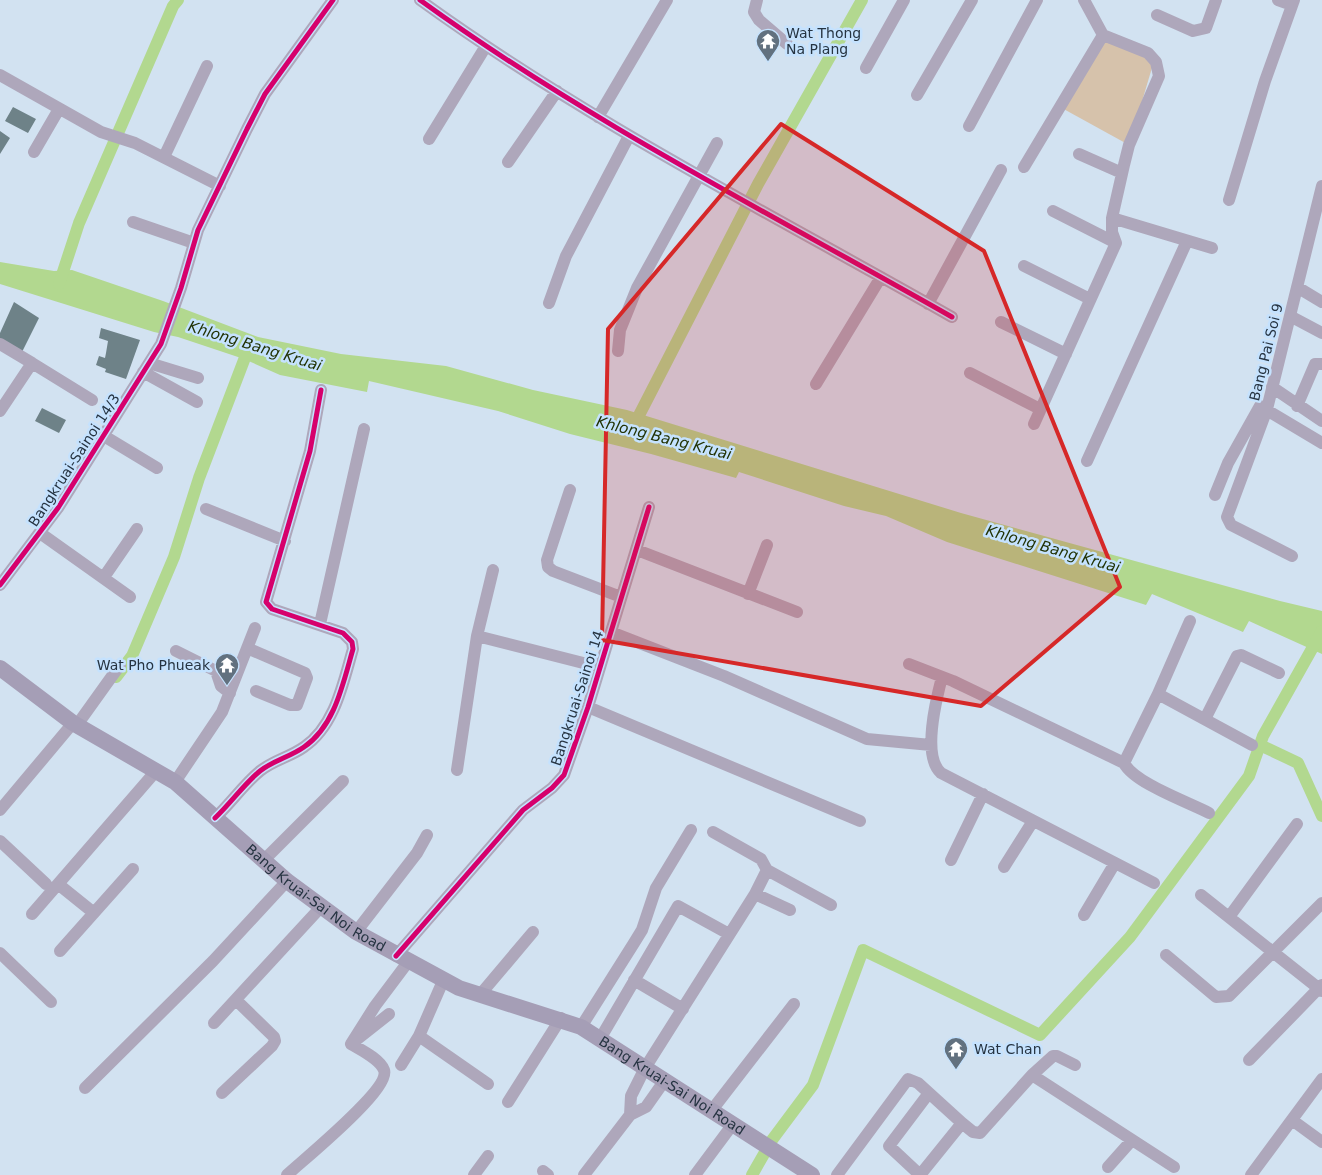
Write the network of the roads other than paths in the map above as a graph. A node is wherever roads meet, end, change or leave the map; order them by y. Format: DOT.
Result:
graph roads {
  1 [pos="334,0"];
  2 [pos="420,0"];
  3 [pos="667,0"];
  4 [pos="757,0"];
  5 [pos="904,0"];
  6 [pos="972,0"];
  7 [pos="1037,0"];
  8 [pos="1084,0"];
  9 [pos="1216,0"];
  10 [pos="1278,0"];
  11 [pos="1293,3"];
  12 [pos="1157,15"];
  13 [pos="1104,35"];
  14 [pos="787,44"];
  15 [pos="486,46"];
  16 [pos="207,66"];
  17 [pos="866,68"];
  18 [pos="0,75"];
  19 [pos="558,91"];
  20 [pos="917,94"];
  21 [pos="59,109"];
  22 [pos="598,116"];
  23 [pos="969,126"];
  24 [pos="629,136"];
  25 [pos="429,139"];
  26 [pos="717,143"];
  27 [pos="34,152"];
  28 [pos="1079,154"];
  29 [pos="164,157"];
  30 [pos="508,162"];
  31 [pos="1024,167"];
  32 [pos="1001,170"];
  33 [pos="1122,173"];
  34 [pos="699,175"];
  35 [pos="220,186"];
  36 [pos="1322,186"];
  37 [pos="1229,200"];
  38 [pos="1053,211"];
  39 [pos="1112,218"];
  40 [pos="133,222"];
  41 [pos="1316,233"];
  42 [pos="1187,241"];
  43 [pos="194,243"];
  44 [pos="1116,243"];
  45 [pos="1212,248"];
  46 [pos="1024,266"];
  47 [pos="881,277"];
  48 [pos="1297,287"];
  49 [pos="1090,299"];
  50 [pos="1322,302"];
  51 [pos="549,303"];
  52 [pos="928,304"];
  53 [pos="1290,316"];
  54 [pos="952,317"];
  55 [pos="1001,322"];
  56 [pos="1322,333"];
  57 [pos="0,344"];
  58 [pos="618,351"];
  59 [pos="1066,354"];
  60 [pos="32,363"];
  61 [pos="1322,364"];
  62 [pos="146,368"];
  63 [pos="970,373"];
  64 [pos="198,378"];
  65 [pos="816,384"];
  66 [pos="1272,387"];
  67 [pos="321,390"];
  68 [pos="92,400"];
  69 [pos="197,402"];
  70 [pos="1297,406"];
  71 [pos="1040,409"];
  72 [pos="1267,409"];
  73 [pos="0,411"];
  74 [pos="1322,421"];
  75 [pos="1034,424"];
  76 [pos="364,429"];
  77 [pos="104,436"];
  78 [pos="1322,443"];
  79 [pos="1087,461"];
  80 [pos="157,468"];
  81 [pos="570,490"];
  82 [pos="1215,495"];
  83 [pos="649,507"];
  84 [pos="206,509"];
  85 [pos="137,529"];
  86 [pos="40,533"];
  87 [pos="285,541"];
  88 [pos="767,544"];
  89 [pos="637,550"];
  90 [pos="1292,556"];
  91 [pos="493,570"];
  92 [pos="104,577"];
  93 [pos="0,585"];
  94 [pos="748,594"];
  95 [pos="130,597"];
  96 [pos="621,597"];
  97 [pos="796,612"];
  98 [pos="1190,621"];
  99 [pos="320,624"];
  100 [pos="255,628"];
  101 [pos="611,632"];
  102 [pos="477,636"];
  103 [pos="247,648"];
  104 [pos="176,651"];
  105 [pos="909,664"];
  106 [pos="120,665"];
  107 [pos="599,667"];
  108 [pos="0,668"];
  109 [pos="1279,673"];
  110 [pos="942,677"];
  111 [pos="256,691"];
  112 [pos="230,693"];
  113 [pos="1158,694"];
  114 [pos="588,707"];
  115 [pos="1205,719"];
  116 [pos="75,724"];
  117 [pos="1252,744"];
  118 [pos="931,745"];
  119 [pos="1124,763"];
  120 [pos="457,770"];
  121 [pos="156,771"];
  122 [pos="343,781"];
  123 [pos="175,782"];
  124 [pos="983,794"];
  125 [pos="0,810"];
  126 [pos="1209,813"];
  127 [pos="215,818"];
  128 [pos="860,821"];
  129 [pos="1033,821"];
  130 [pos="1297,824"];
  131 [pos="691,830"];
  132 [pos="713,832"];
  133 [pos="427,835"];
  134 [pos="0,841"];
  135 [pos="264,860"];
  136 [pos="952,860"];
  137 [pos="1115,863"];
  138 [pos="1004,867"];
  139 [pos="133,869"];
  140 [pos="767,870"];
  141 [pos="287,881"];
  142 [pos="1154,883"];
  143 [pos="52,884"];
  144 [pos="755,894"];
  145 [pos="1200,895"];
  146 [pos="1322,903"];
  147 [pos="831,905"];
  148 [pos="322,907"];
  149 [pos="790,910"];
  150 [pos="94,913"];
  151 [pos="32,914"];
  152 [pos="1084,915"];
  153 [pos="1229,917"];
  154 [pos="356,932"];
  155 [pos="533,932"];
  156 [pos="729,934"];
  157 [pos="60,951"];
  158 [pos="1274,952"];
  159 [pos="0,953"];
  160 [pos="1166,956"];
  161 [pos="402,959"];
  162 [pos="634,980"];
  163 [pos="442,981"];
  164 [pos="1321,988"];
  165 [pos="480,996"];
  166 [pos="236,1000"];
  167 [pos="51,1002"];
  168 [pos="794,1004"];
  169 [pos="683,1008"];
  170 [pos="389,1014"];
  171 [pos="561,1018"];
  172 [pos="214,1024"];
  173 [pos="581,1027"];
  174 [pos="419,1036"];
  175 [pos="600,1039"];
  176 [pos="352,1044"];
  177 [pos="1249,1060"];
  178 [pos="401,1065"];
  179 [pos="1075,1066"];
  180 [pos="645,1068"];
  181 [pos="1032,1075"];
  182 [pos="1322,1079"];
  183 [pos="665,1080"];
  184 [pos="488,1084"];
  185 [pos="86,1088"];
  186 [pos="222,1093"];
  187 [pos="928,1093"];
  188 [pos="508,1102"];
  189 [pos="712,1110"];
  190 [pos="630,1116"];
  191 [pos="1292,1120"];
  192 [pos="962,1123"];
  193 [pos="733,1124"];
  194 [pos="1132,1140"];
  195 [pos="1322,1142"];
  196 [pos="488,1156"];
  197 [pos="1108,1167"];
  198 [pos="1174,1167"];
  199 [pos="287,1175"];
  200 [pos="474,1175"];
  201 [pos="584,1175"];
  202 [pos="695,1175"];
  203 [pos="812,1175"];
  204 [pos="837,1175"];
  205 [pos="920,1175"];
  206 [pos="1252,1175"];
  1 -- 35 [label="street, Bangkruai-Sainoi 14/3"];
  2 -- 15 [label="street"];
  3 -- 22 [label="street"];
  4 -- 14 [label="street"];
  5 -- 17 [label="street"];
  6 -- 20 [label="street"];
  7 -- 23 [label="street"];
  8 -- 13 [label="street"];
  9 -- 12 [label="street"];
  10 -- 11 [label="street"];
  11 -- 37 [label="street"];
  13 -- 31 [label="street"];
  13 -- 33 [label="street"];
  15 -- 19 [label="street"];
  15 -- 25 [label="street"];
  16 -- 29 [label="street"];
  18 -- 21 [label="street"];
  19 -- 22 [label="street"];
  19 -- 30 [label="street"];
  21 -- 27 [label="street"];
  21 -- 29 [label="street"];
  22 -- 24 [label="street"];
  24 -- 34 [label="street"];
  24 -- 51 [label="street"];
  26 -- 34 [label="street"];
  28 -- 33 [label="street"];
  29 -- 35 [label="street"];
  32 -- 52 [label="street"];
  33 -- 39 [label="street"];
  34 -- 47 [label="street"];
  34 -- 58 [label="street"];
  35 -- 43 [label="street, Bangkruai-Sainoi 14/3"];
  36 -- 41 [label="street, Bang Pai Soi 9"];
  38 -- 44 [label="street"];
  39 -- 42 [label="street"];
  39 -- 44 [label="street"];
  40 -- 43 [label="street"];
  41 -- 48 [label="street, Bang Pai Soi 9"];
  42 -- 45 [label="street"];
  42 -- 79 [label="street"];
  43 -- 62 [label="street, Bangkruai-Sainoi 14/3"];
  44 -- 49 [label="street"];
  46 -- 49 [label="street"];
  47 -- 52 [label="street"];
  47 -- 65 [label="street"];
  48 -- 50 [label="street"];
  48 -- 53 [label="street, Bang Pai Soi 9"];
  49 -- 59 [label="street"];
  52 -- 54 [label="street"];
  53 -- 56 [label="street"];
  53 -- 66 [label="street, Bang Pai Soi 9"];
  55 -- 59 [label="street"];
  57 -- 60 [label="street"];
  59 -- 71 [label="street"];
  60 -- 68 [label="street"];
  60 -- 73 [label="street"];
  61 -- 70 [label="street"];
  62 -- 64 [label="street"];
  62 -- 69 [label="street"];
  62 -- 77 [label="street, Bangkruai-Sainoi 14/3"];
  63 -- 71 [label="street"];
  66 -- 70 [label="street"];
  66 -- 72 [label="street, Bang Pai Soi 9"];
  67 -- 87 [label="street"];
  70 -- 74 [label="street"];
  71 -- 75 [label="street"];
  72 -- 78 [label="street"];
  72 -- 82 [label="street"];
  72 -- 90 [label="street, Bang Pai Soi 9"];
  76 -- 99 [label="street"];
  77 -- 80 [label="street"];
  77 -- 86 [label="street, Bangkruai-Sainoi 14/3"];
  81 -- 96 [label="street"];
  83 -- 89 [label="street, Bangkruai-Sainoi 14"];
  84 -- 87 [label="street"];
  85 -- 92 [label="street"];
  86 -- 92 [label="street"];
  86 -- 93 [label="street, Bangkruai-Sainoi 14/3"];
  87 -- 99 [label="street"];
  88 -- 94 [label="street"];
  89 -- 94 [label="street"];
  89 -- 96 [label="street, Bangkruai-Sainoi 14"];
  91 -- 102 [label="street"];
  92 -- 95 [label="street"];
  94 -- 97 [label="street"];
  96 -- 101 [label="street, Bangkruai-Sainoi 14"];
  98 -- 113 [label="street"];
  99 -- 127 [label="street"];
  100 -- 103 [label="street"];
  101 -- 107 [label="street, Bangkruai-Sainoi 14"];
  101 -- 118 [label="street"];
  102 -- 107 [label="street"];
  102 -- 120 [label="street"];
  103 -- 111 [label="street"];
  103 -- 112 [label="street"];
  104 -- 112 [label="street"];
  105 -- 110 [label="street"];
  106 -- 116 [label="street"];
  107 -- 114 [label="street, Bangkruai-Sainoi 14"];
  108 -- 116 [label="main road, Bang Kruai-Sai Noi Road"];
  109 -- 115 [label="street"];
  110 -- 118 [label="street"];
  110 -- 119 [label="street"];
  112 -- 123 [label="street"];
  113 -- 115 [label="street"];
  113 -- 119 [label="street"];
  114 -- 128 [label="street"];
  114 -- 161 [label="street, Bangkruai-Sainoi 14"];
  115 -- 117 [label="street"];
  116 -- 121 [label="main road, Bang Kruai-Sai Noi Road"];
  116 -- 125 [label="street"];
  118 -- 124 [label="street"];
  119 -- 126 [label="street"];
  121 -- 123 [label="main road, Bang Kruai-Sai Noi Road"];
  121 -- 143 [label="street"];
  122 -- 135 [label="street"];
  123 -- 127 [label="main road, Bang Kruai-Sai Noi Road"];
  124 -- 129 [label="street"];
  124 -- 136 [label="street"];
  127 -- 135 [label="main road, Bang Kruai-Sai Noi Road"];
  129 -- 137 [label="street"];
  129 -- 138 [label="street"];
  130 -- 153 [label="street"];
  131 -- 173 [label="street"];
  132 -- 140 [label="street"];
  133 -- 154 [label="street"];
  134 -- 143 [label="street"];
  135 -- 141 [label="main road, Bang Kruai-Sai Noi Road"];
  137 -- 142 [label="street"];
  137 -- 152 [label="street"];
  139 -- 150 [label="street"];
  140 -- 144 [label="street"];
  140 -- 147 [label="street"];
  141 -- 148 [label="main road, Bang Kruai-Sai Noi Road"];
  141 -- 185 [label="street"];
  143 -- 150 [label="street"];
  143 -- 151 [label="street"];
  144 -- 149 [label="street"];
  144 -- 156 [label="street"];
  145 -- 153 [label="street"];
  146 -- 158 [label="street"];
  148 -- 154 [label="main road, Bang Kruai-Sai Noi Road"];
  148 -- 166 [label="street"];
  150 -- 157 [label="street"];
  153 -- 158 [label="street"];
  154 -- 161 [label="main road, Bang Kruai-Sai Noi Road"];
  155 -- 165 [label="street"];
  156 -- 162 [label="street"];
  156 -- 169 [label="street"];
  158 -- 160 [label="street"];
  158 -- 164 [label="street"];
  159 -- 167 [label="street"];
  161 -- 163 [label="main road, Bang Kruai-Sai Noi Road"];
  161 -- 176 [label="street, Bangkruai-Sainoi 14"];
  162 -- 169 [label="street"];
  162 -- 175 [label="street"];
  163 -- 165 [label="main road, Bang Kruai-Sai Noi Road"];
  163 -- 174 [label="street"];
  164 -- 177 [label="street"];
  165 -- 171 [label="main road, Bang Kruai-Sai Noi Road"];
  166 -- 172 [label="street"];
  166 -- 186 [label="street"];
  168 -- 189 [label="street"];
  169 -- 180 [label="street"];
  170 -- 176 [label="street"];
  171 -- 173 [label="main road, Bang Kruai-Sai Noi Road"];
  171 -- 188 [label="street"];
  173 -- 175 [label="main road, Bang Kruai-Sai Noi Road"];
  174 -- 178 [label="street"];
  174 -- 184 [label="street"];
  175 -- 180 [label="main road, Bang Kruai-Sai Noi Road"];
  176 -- 199 [label="street"];
  179 -- 181 [label="street"];
  180 -- 183 [label="main road, Bang Kruai-Sai Noi Road"];
  180 -- 190 [label="street"];
  181 -- 192 [label="street"];
  181 -- 194 [label="street"];
  182 -- 191 [label="street"];
  183 -- 189 [label="main road, Bang Kruai-Sai Noi Road"];
  183 -- 190 [label="street"];
  187 -- 192 [label="street"];
  187 -- 204 [label="street"];
  187 -- 205 [label="street"];
  189 -- 193 [label="main road, Bang Kruai-Sai Noi Road"];
  190 -- 201 [label="street"];
  191 -- 195 [label="street"];
  191 -- 206 [label="street"];
  192 -- 205 [label="street"];
  193 -- 202 [label="street"];
  193 -- 203 [label="main road, Bang Kruai-Sai Noi Road"];
  194 -- 197 [label="street"];
  194 -- 198 [label="street"];
  196 -- 200 [label="street"];
}
